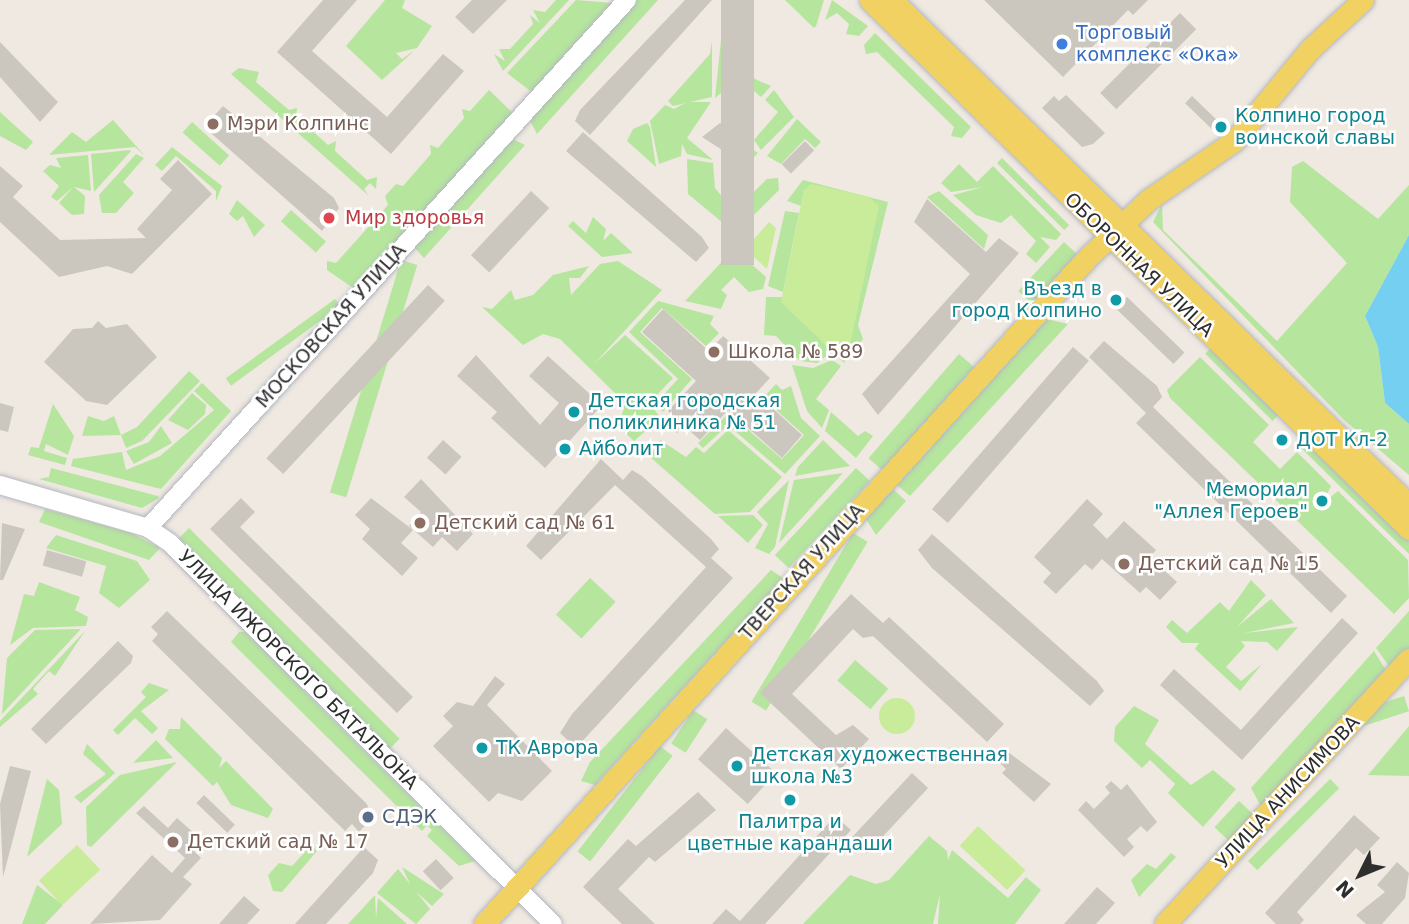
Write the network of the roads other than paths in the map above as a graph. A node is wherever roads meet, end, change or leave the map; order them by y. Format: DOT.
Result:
graph roads {
  1 [pos="627,0"];
  2 [pos="870,0"];
  3 [pos="892,0"];
  4 [pos="1363,0"];
  5 [pos="1116,229"];
  6 [pos="0,485"];
  7 [pos="1409,505"];
  8 [pos="148,528"];
  9 [pos="1409,529"];
  10 [pos="1409,659"];
  11 [pos="1409,679"];
  12 [pos="517,888"];
  13 [pos="484,924"];
  14 [pos="553,924"];
  15 [pos="1165,924"];
  16 [pos="1182,924"];
  1 -- 8 [label="street, МОСКОВСКАЯ УЛИЦА"];
  2 -- 5 [label="main road, ОБОРОННАЯ УЛИЦА"];
  3 -- 5 [label="main road, ОБОРОННАЯ УЛИЦА"];
  4 -- 5 [label="main road, ТВЕРСКАЯ УЛИЦА"];
  5 -- 7 [label="main road, ОБОРОННАЯ УЛИЦА"];
  5 -- 9 [label="main road, ОБОРОННАЯ УЛИЦА"];
  5 -- 12 [label="main road, ТВЕРСКАЯ УЛИЦА"];
  6 -- 8 [label="street, УЛИЦА ИЖОРСКОГО БАТАЛЬОНА"];
  8 -- 12 [label="street, УЛИЦА ИЖОРСКОГО БАТАЛЬОНА"];
  10 -- 15 [label="main road, УЛИЦА АНИСИМОВА"];
  11 -- 16 [label="main road, УЛИЦА АНИСИМОВА"];
  12 -- 13 [label="main road, ТВЕРСКАЯ УЛИЦА"];
  12 -- 14 [label="street, УЛИЦА ИЖОРСКОГО БАТАЛЬОНА"];
}
